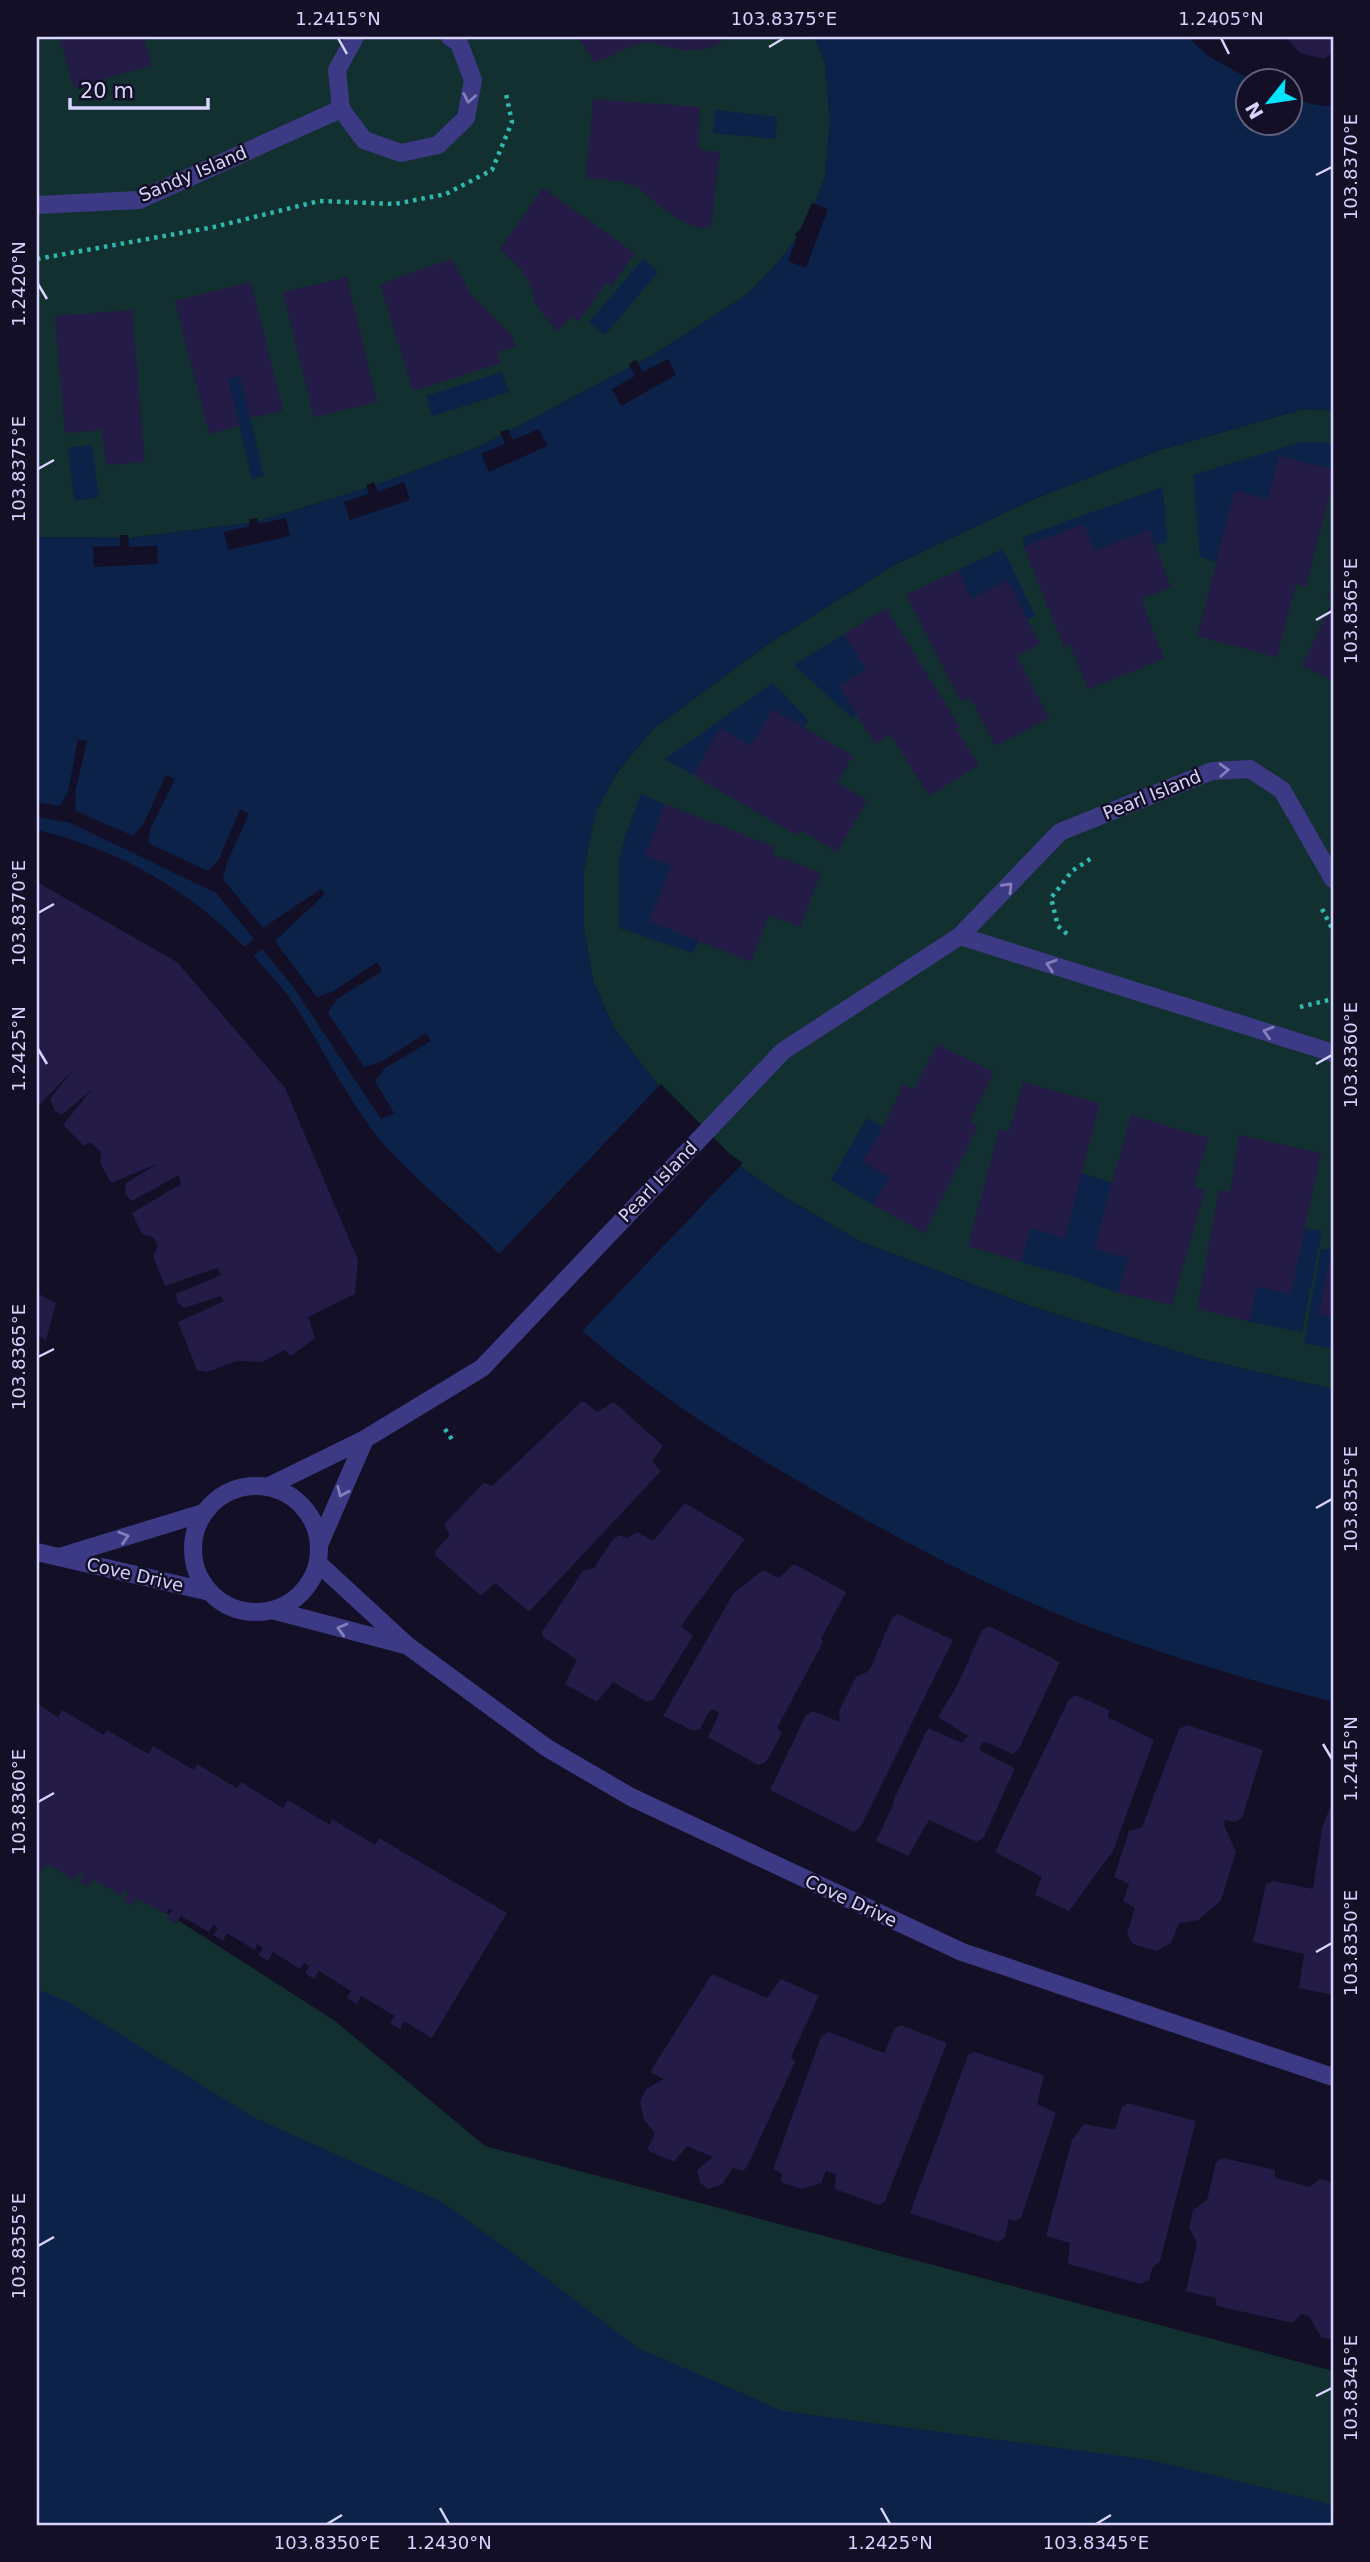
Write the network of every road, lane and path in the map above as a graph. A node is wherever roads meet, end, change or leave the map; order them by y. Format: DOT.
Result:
graph roads {
  1 [pos="355,37"];
  2 [pos="450,37"];
  3 [pos="504,84"];
  4 [pos="341,109"];
  5 [pos="37,205"];
  6 [pos="37,259"];
  7 [pos="1099,853"];
  8 [pos="1333,879"];
  9 [pos="1051,898"];
  10 [pos="1317,900"];
  11 [pos="1333,930"];
  12 [pos="960,936"];
  13 [pos="1333,1053"];
  14 [pos="365,1439"];
  15 [pos="267,1487"];
  16 [pos="203,1513"];
  17 [pos="37,1552"];
  18 [pos="318,1554"];
  19 [pos="59,1557"];
  20 [pos="210,1592"];
  21 [pos="272,1610"];
  22 [pos="408,1646"];
  23 [pos="1333,2077"];
  1 -- 4 [label="street"];
  2 -- 4 [label="street, one-way"];
  3 -- 6 [label="path"];
  4 -- 5 [label="street, Sandy Island"];
  7 -- 9 [label="path"];
  12 -- 8 [label="street, Pearl Island, one-way"];
  10 -- 11 [label="path"];
  13 -- 12 [label="street, one-way"];
  12 -- 14 [label="street, Pearl Island"];
  14 -- 15 [label="street, Pearl Island"];
  14 -- 18 [label="street, one-way"];
  15 -- 16 [label="street"];
  15 -- 18 [label="street"];
  19 -- 16 [label="street, Cove Drive, one-way"];
  16 -- 20 [label="street"];
  17 -- 19 [label="street, Cove Drive"];
  18 -- 21 [label="street"];
  18 -- 22 [label="street, Cove Drive"];
  19 -- 20 [label="street, Cove Drive"];
  20 -- 21 [label="street"];
  22 -- 21 [label="street, Cove Drive, one-way"];
  22 -- 23 [label="street, Cove Drive"];
}
